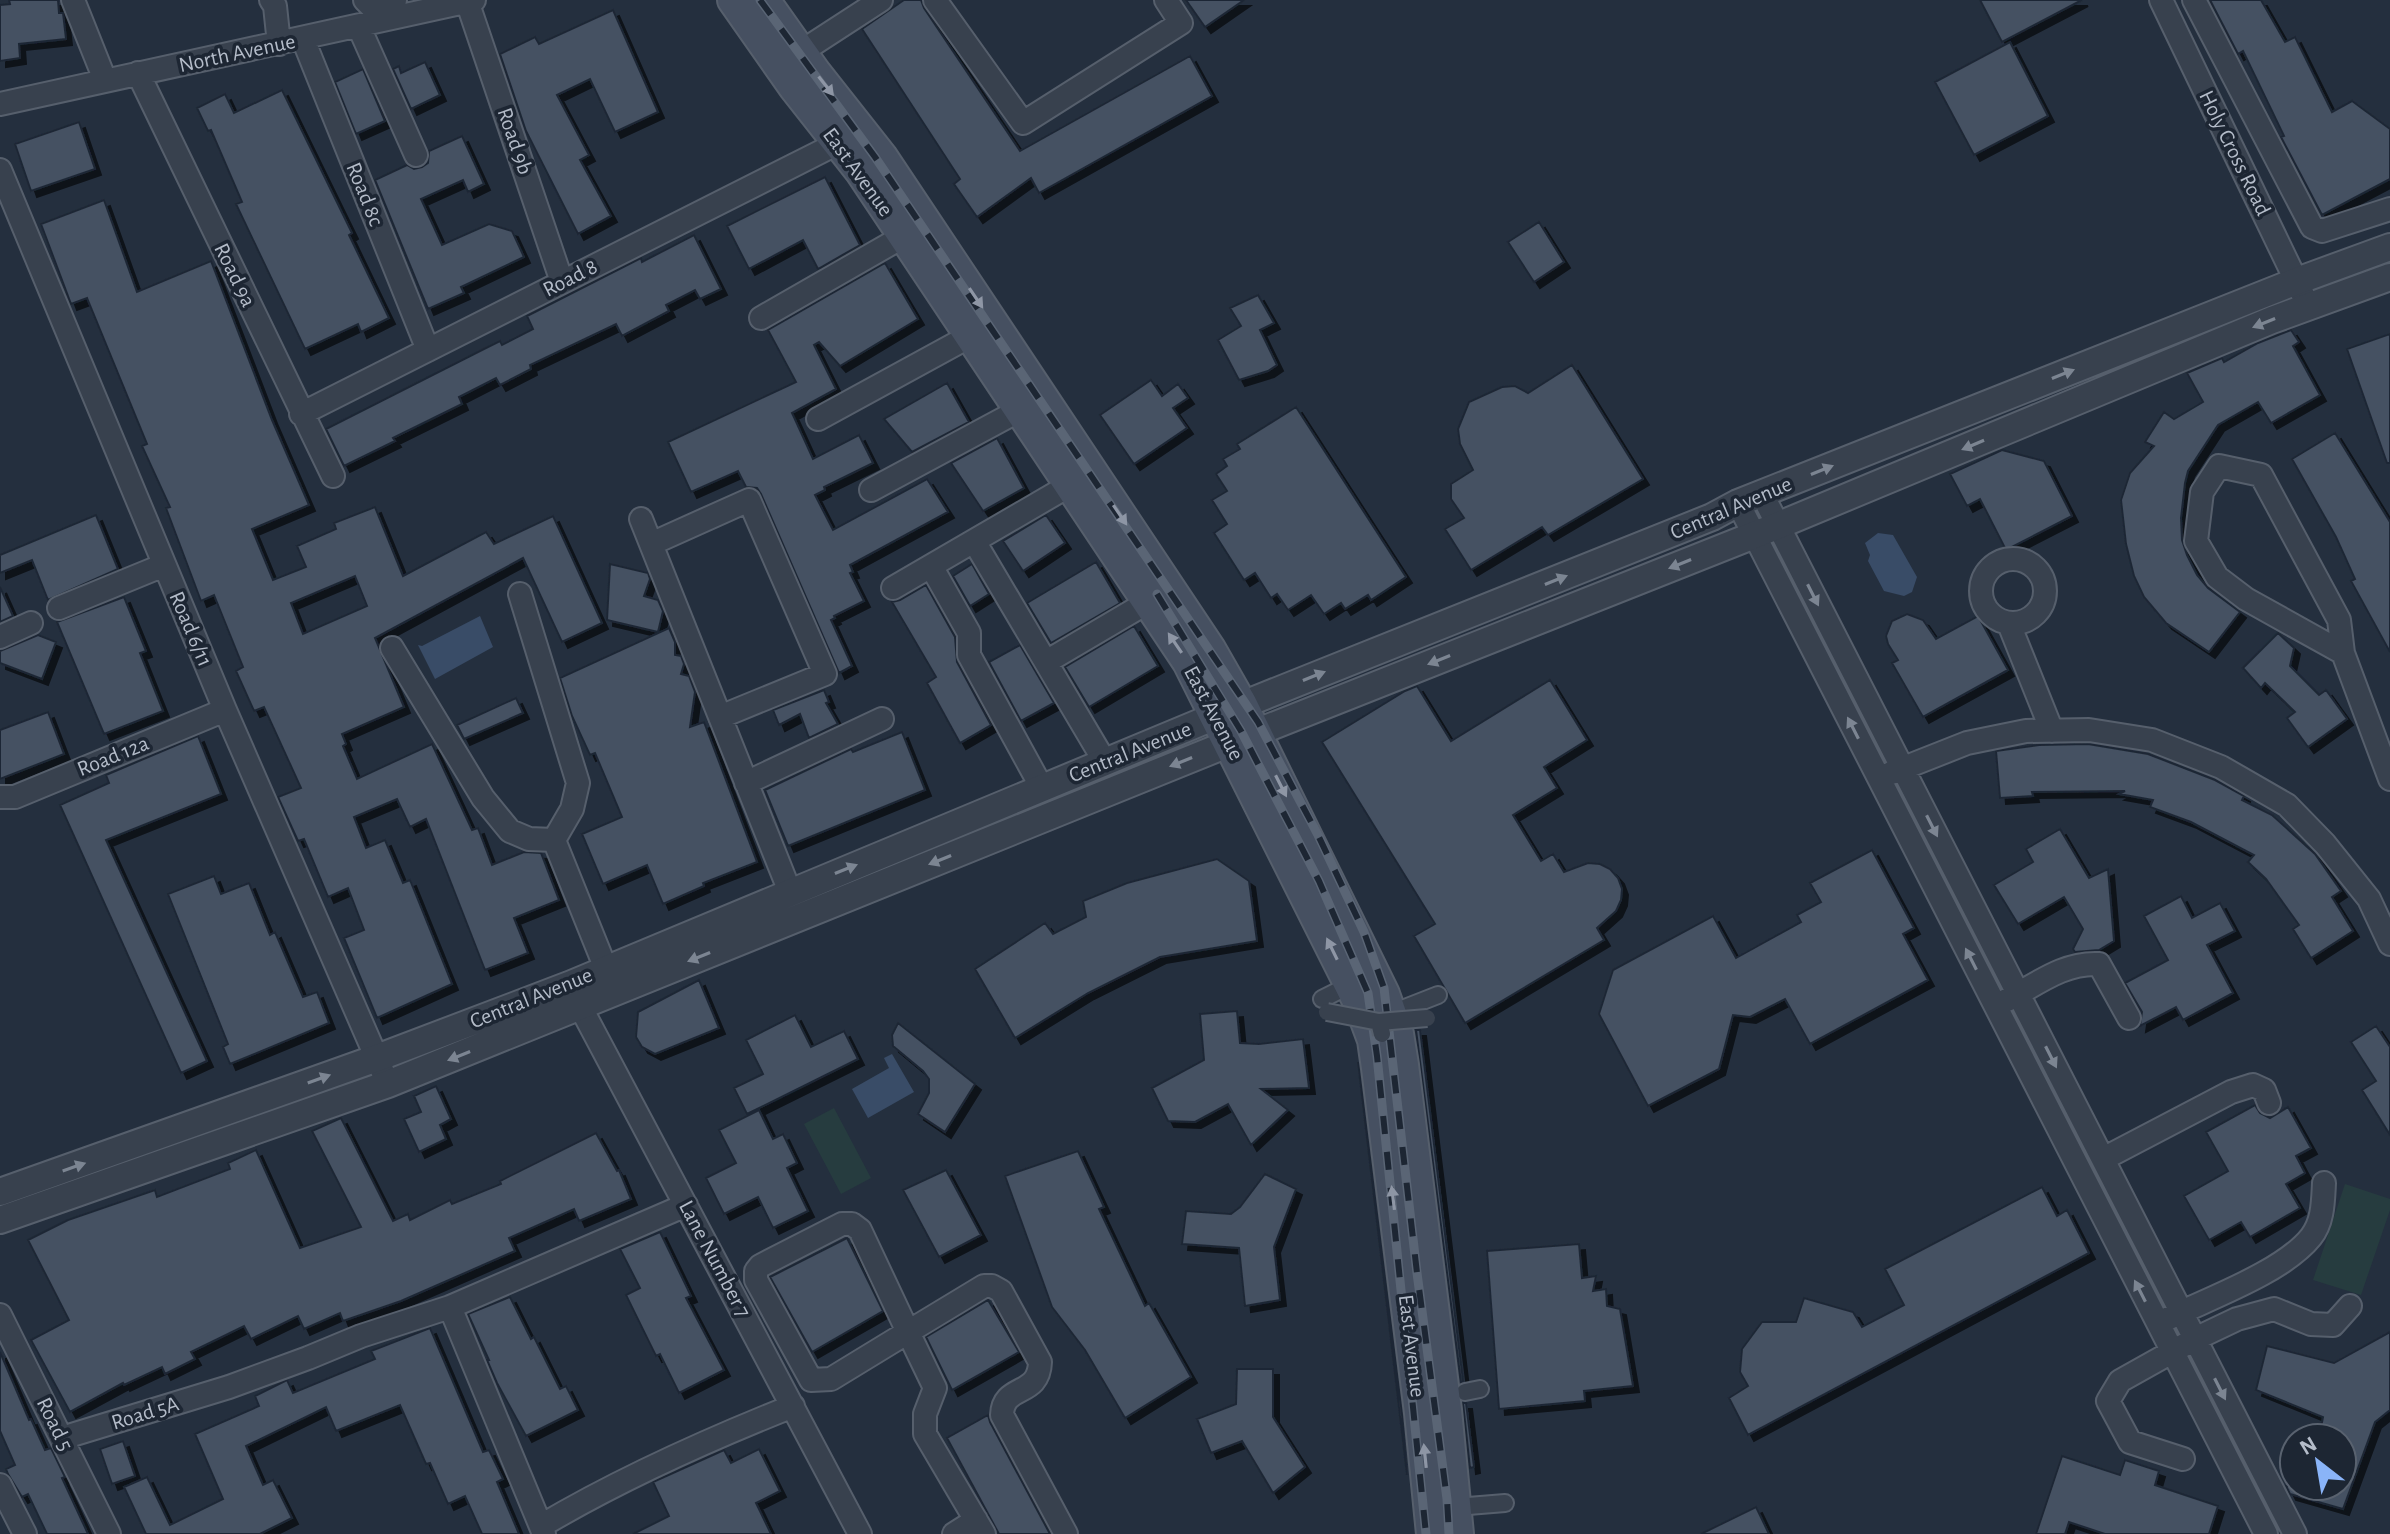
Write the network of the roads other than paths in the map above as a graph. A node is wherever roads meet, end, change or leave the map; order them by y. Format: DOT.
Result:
graph roads {
  1 [pos="73,0"];
  2 [pos="365,0"];
  3 [pos="395,0"];
  4 [pos="733,0"];
  5 [pos="764,0"];
  6 [pos="881,0"];
  7 [pos="935,0"];
  8 [pos="1166,0"];
  9 [pos="2161,0"];
  10 [pos="2194,0"];
  11 [pos="470,1"];
  12 [pos="278,2"];
  13 [pos="359,27"];
  14 [pos="303,39"];
  15 [pos="279,44"];
  16 [pos="801,52"];
  17 [pos="138,73"];
  18 [pos="105,80"];
  19 [pos="0,104"];
  20 [pos="838,143"];
  21 [pos="416,155"];
  22 [pos="5,194"];
  23 [pos="2390,209"];
  24 [pos="904,236"];
  25 [pos="2390,247"];
  26 [pos="2390,277"];
  27 [pos="2297,281"];
  28 [pos="562,282"];
  29 [pos="2308,307"];
  30 [pos="761,318"];
  31 [pos="970,336"];
  32 [pos="428,350"];
  33 [pos="1020,410"];
  34 [pos="301,414"];
  35 [pos="818,419"];
  36 [pos="333,476"];
  37 [pos="1070,485"];
  38 [pos="871,490"];
  39 [pos="1750,499"];
  40 [pos="641,519"];
  41 [pos="1765,531"];
  42 [pos="974,541"];
  43 [pos="651,544"];
  44 [pos="164,565"];
  45 [pos="931,566"];
  46 [pos="893,588"];
  47 [pos="520,594"];
  48 [pos="1148,602"];
  49 [pos="59,608"];
  50 [pos="31,623"];
  51 [pos="2009,624"];
  52 [pos="0,637"];
  53 [pos="392,648"];
  54 [pos="2343,653"];
  55 [pos="1046,662"];
  56 [pos="225,710"];
  57 [pos="720,717"];
  58 [pos="882,719"];
  59 [pos="1236,724"];
  60 [pos="2052,731"];
  61 [pos="1105,762"];
  62 [pos="1903,769"];
  63 [pos="1879,778"];
  64 [pos="2390,779"];
  65 [pos="746,783"];
  66 [pos="1042,788"];
  67 [pos="0,797"];
  68 [pos="554,840"];
  69 [pos="790,892"];
  70 [pos="2390,944"];
  71 [pos="606,969"];
  72 [pos="1350,985"];
  73 [pos="2019,994"];
  74 [pos="574,996"];
  75 [pos="1322,999"];
  76 [pos="1427,1002"];
  77 [pos="1996,1007"];
  78 [pos="1322,1017"];
  79 [pos="2129,1018"];
  80 [pos="1384,1023"];
  81 [pos="377,1058"];
  82 [pos="388,1084"];
  83 [pos="2269,1103"];
  84 [pos="2103,1159"];
  85 [pos="2324,1183"];
  86 [pos="0,1192"];
  87 [pos="686,1205"];
  88 [pos="0,1220"];
  89 [pos="2350,1306"];
  90 [pos="450,1307"];
  91 [pos="2181,1312"];
  92 [pos="0,1315"];
  93 [pos="2157,1323"];
  94 [pos="908,1332"];
  95 [pos="2195,1339"];
  96 [pos="2172,1353"];
  97 [pos="793,1406"];
  98 [pos="62,1438"];
  99 [pos="2183,1459"];
  100 [pos="0,1485"];
  101 [pos="1505,1503"];
  102 [pos="1457,1520"];
  103 [pos="980,1527"];
  104 [pos="542,1530"];
  105 [pos="25,1534"];
  106 [pos="109,1534"];
  107 [pos="860,1534"];
  108 [pos="954,1534"];
  109 [pos="1066,1534"];
  110 [pos="1432,1534"];
  111 [pos="2266,1534"];
  112 [pos="2295,1534"];
  1 -- 18 [label="street"];
  2 -- 3 [label="street"];
  4 -- 20 [label="main road, East Avenue"];
  5 -- 16 [label="main road, East Avenue"];
  6 -- 16 [label="street"];
  7 -- 8 [label="street"];
  9 -- 27 [label="street, Holy Cross Road"];
  10 -- 23 [label="street"];
  11 -- 13 [label="street, North Avenue"];
  11 -- 28 [label="street, Road 9b"];
  12 -- 15 [label="street"];
  13 -- 14 [label="street, North Avenue"];
  13 -- 21 [label="street"];
  14 -- 15 [label="street, North Avenue"];
  14 -- 32 [label="street, Road 8c"];
  15 -- 17 [label="street, North Avenue"];
  16 -- 59 [label="main road, East Avenue, one-way"];
  17 -- 18 [label="street, North Avenue"];
  17 -- 34 [label="street, Road 9a"];
  18 -- 19 [label="street, North Avenue"];
  20 -- 24 [label="main road, East Avenue"];
  20 -- 28 [label="street, Road 8"];
  22 -- 44 [label="street, Road 6/11"];
  24 -- 30 [label="street"];
  24 -- 31 [label="main road, East Avenue"];
  25 -- 27 [label="street, Central Avenue"];
  26 -- 29 [label="street, Central Avenue"];
  27 -- 29 [label="street, Holy Cross Road"];
  39 -- 27 [label="street, Central Avenue, one-way"];
  28 -- 32 [label="street, Road 8"];
  29 -- 41 [label="street, Central Avenue, one-way"];
  31 -- 33 [label="main road, East Avenue"];
  31 -- 35 [label="street"];
  32 -- 34 [label="street, Road 8"];
  33 -- 37 [label="main road, East Avenue"];
  33 -- 38 [label="street"];
  34 -- 36 [label="street, Road 9a"];
  37 -- 42 [label="street"];
  37 -- 48 [label="main road, East Avenue"];
  39 -- 41 [label="street"];
  59 -- 39 [label="street, Central Avenue, one-way"];
  40 -- 43 [label="street"];
  41 -- 59 [label="street, Central Avenue, one-way"];
  41 -- 62 [label="street, one-way"];
  63 -- 41 [label="street, one-way"];
  42 -- 45 [label="street"];
  42 -- 55 [label="street"];
  43 -- 57 [label="street"];
  43 -- 57 [label="street"];
  44 -- 49 [label="street"];
  44 -- 56 [label="street, Road 6/11"];
  45 -- 46 [label="street"];
  45 -- 66 [label="street"];
  47 -- 68 [label="street"];
  48 -- 55 [label="street"];
  59 -- 48 [label="main road, East Avenue, one-way"];
  50 -- 52 [label="street"];
  51 -- 60 [label="street"];
  53 -- 68 [label="street"];
  54 -- 54 [label="street"];
  54 -- 64 [label="street"];
  55 -- 61 [label="street"];
  56 -- 67 [label="street, Road 12a"];
  56 -- 81 [label="street, Road 6/11"];
  57 -- 65 [label="street"];
  58 -- 65 [label="street"];
  59 -- 61 [label="street, Central Avenue"];
  72 -- 59 [label="main road, East Avenue, one-way"];
  59 -- 74 [label="street, Central Avenue, one-way"];
  59 -- 80 [label="main road, East Avenue, one-way"];
  60 -- 62 [label="street"];
  60 -- 70 [label="street"];
  61 -- 66 [label="street, Central Avenue"];
  62 -- 63 [label="street"];
  62 -- 73 [label="street, one-way"];
  77 -- 63 [label="street, one-way"];
  65 -- 69 [label="street"];
  69 -- 66 [label="street, Central Avenue, one-way"];
  68 -- 71 [label="street"];
  69 -- 71 [label="street, Central Avenue"];
  71 -- 74 [label="street, Central Avenue"];
  72 -- 75 [label="street"];
  110 -- 72 [label="main road, East Avenue, one-way"];
  73 -- 77 [label="street"];
  73 -- 79 [label="street"];
  73 -- 84 [label="street, one-way"];
  74 -- 81 [label="street, Central Avenue"];
  74 -- 82 [label="street, Central Avenue, one-way"];
  74 -- 87 [label="street, Lane Number 7"];
  76 -- 80 [label="street, bridge"];
  93 -- 77 [label="street, one-way"];
  78 -- 80 [label="street, bridge"];
  80 -- 102 [label="main road, East Avenue"];
  81 -- 82 [label="street, Road 6/11"];
  86 -- 81 [label="street, Central Avenue, one-way"];
  82 -- 88 [label="street, Central Avenue"];
  83 -- 84 [label="street"];
  84 -- 91 [label="street"];
  85 -- 91 [label="street"];
  87 -- 90 [label="street, Road 5A"];
  87 -- 97 [label="street, Lane Number 7"];
  89 -- 95 [label="street"];
  90 -- 98 [label="street, Road 5A"];
  90 -- 104 [label="street"];
  91 -- 93 [label="street"];
  91 -- 95 [label="street"];
  92 -- 98 [label="street, Road 5"];
  93 -- 96 [label="street"];
  94 -- 94 [label="street"];
  94 -- 103 [label="street"];
  94 -- 109 [label="street"];
  95 -- 96 [label="street"];
  95 -- 112 [label="street, one-way"];
  96 -- 99 [label="street"];
  96 -- 111 [label="street"];
  97 -- 104 [label="street"];
  97 -- 107 [label="street, Lane Number 7"];
  98 -- 106 [label="street, Road 5"];
  100 -- 105 [label="street"];
  101 -- 102 [label="street"];
  103 -- 108 [label="street"];
}
